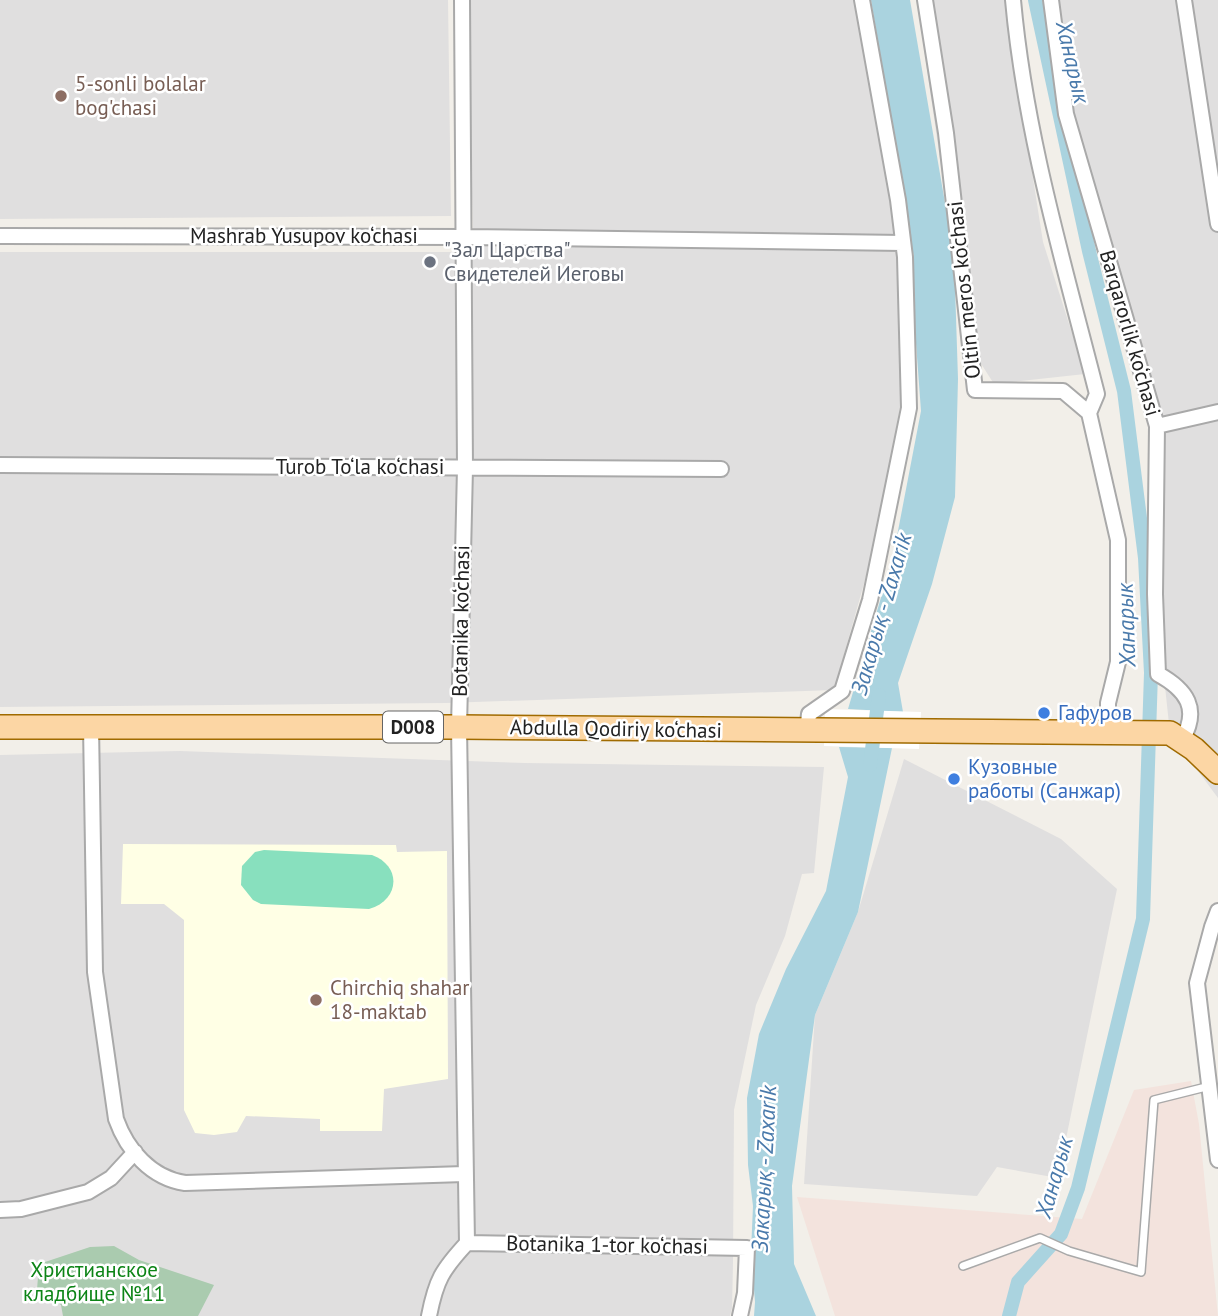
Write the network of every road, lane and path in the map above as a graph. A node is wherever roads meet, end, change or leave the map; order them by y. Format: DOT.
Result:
graph roads {
  1 [pos="462,0"];
  2 [pos="862,0"];
  3 [pos="925,0"];
  4 [pos="1013,0"];
  5 [pos="1051,0"];
  6 [pos="1184,0"];
  7 [pos="1218,224"];
  8 [pos="0,236"];
  9 [pos="465,237"];
  10 [pos="903,243"];
  11 [pos="1218,412"];
  12 [pos="1089,413"];
  13 [pos="1157,426"];
  14 [pos="0,465"];
  15 [pos="465,468"];
  16 [pos="721,469"];
  17 [pos="91,726"];
  18 [pos="0,727"];
  19 [pos="459,727"];
  20 [pos="1108,731"];
  21 [pos="816,732"];
  22 [pos="1176,737"];
  23 [pos="1218,772"];
  24 [pos="1218,911"];
  25 [pos="1210,1086"];
  26 [pos="135,1152"];
  27 [pos="1218,1160"];
  28 [pos="464,1174"];
  29 [pos="0,1210"];
  30 [pos="467,1243"];
  31 [pos="963,1266"];
  32 [pos="429,1316"];
  33 [pos="740,1316"];
  1 -- 9 [label="street, Botanika ko‘chasi"];
  2 -- 10 [label="street"];
  3 -- 12 [label="street, Oltin meros ko‘chasi"];
  4 -- 12 [label="street"];
  5 -- 13 [label="street, Barqarorlik ko‘chasi"];
  6 -- 7 [label="street"];
  8 -- 9 [label="street, Mashrab Yusupov ko‘chasi"];
  9 -- 10 [label="street, Mashrab Yusupov ko‘chasi"];
  9 -- 15 [label="street, Botanika ko‘chasi"];
  10 -- 21 [label="street"];
  11 -- 13 [label="street"];
  12 -- 20 [label="street"];
  13 -- 22 [label="street, Barqarorlik ko‘chasi"];
  14 -- 15 [label="street, Turob To‘la ko‘chasi"];
  15 -- 16 [label="street, Turob To‘la ko‘chasi"];
  15 -- 19 [label="street, Botanika ko‘chasi"];
  17 -- 18 [label="main road, Abdulla Qodiriy ko‘chasi / D008"];
  17 -- 19 [label="main road, Abdulla Qodiriy ko‘chasi / D008"];
  17 -- 26 [label="street"];
  19 -- 21 [label="main road, Abdulla Qodiriy ko‘chasi / D008"];
  19 -- 28 [label="street, Botanika ko‘chasi"];
  20 -- 21 [label="main road, Abdulla Qodiriy ko‘chasi / D008"];
  20 -- 22 [label="main road, Abdulla Qodiriy ko‘chasi / D008"];
  22 -- 23 [label="main road"];
  24 -- 25 [label="street"];
  25 -- 27 [label="street"];
  25 -- 31 [label="lane"];
  26 -- 28 [label="street"];
  26 -- 29 [label="street"];
  28 -- 30 [label="street, Botanika ko‘chasi"];
  30 -- 32 [label="street"];
  30 -- 33 [label="street, Botanika 1-tor ko‘chasi"];
}
